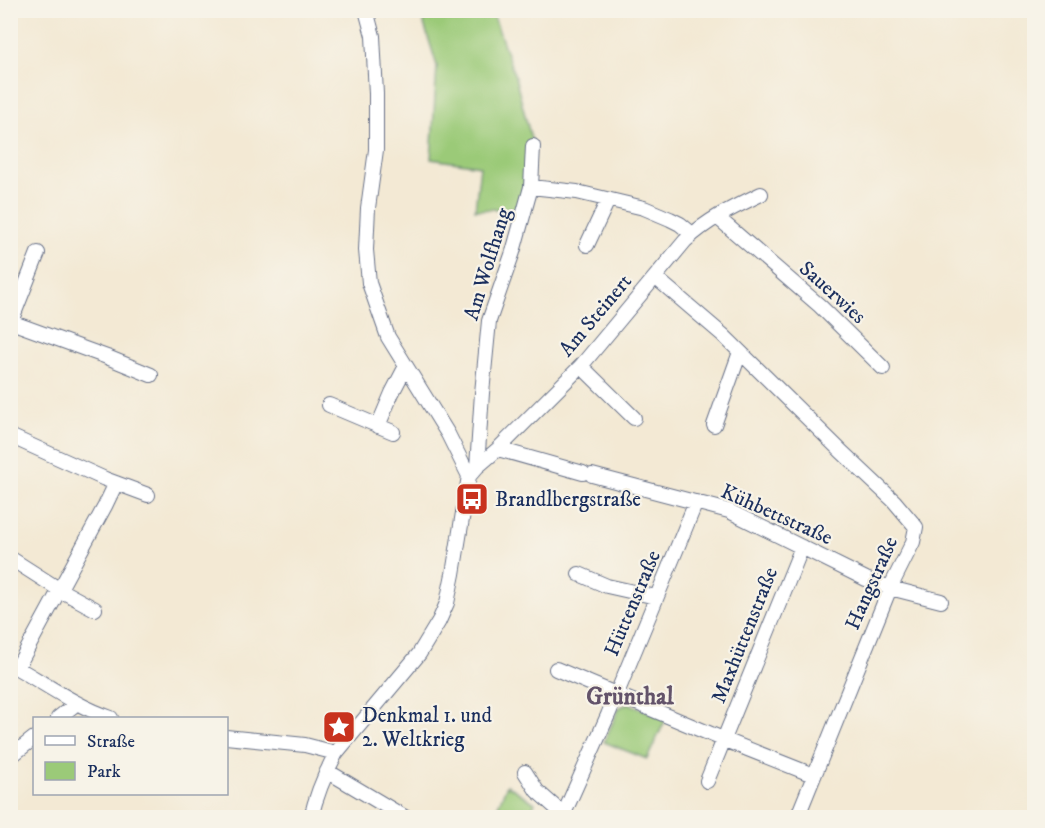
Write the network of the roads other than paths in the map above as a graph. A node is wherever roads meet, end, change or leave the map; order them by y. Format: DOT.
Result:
graph roads {
  1 [pos="366,10"];
  2 [pos="533,146"];
  3 [pos="531,187"];
  4 [pos="761,194"];
  5 [pos="608,200"];
  6 [pos="717,217"];
  7 [pos="692,234"];
  8 [pos="587,245"];
  9 [pos="38,253"];
  10 [pos="655,277"];
  11 [pos="11,323"];
  12 [pos="740,352"];
  13 [pos="406,366"];
  14 [pos="581,366"];
  15 [pos="883,368"];
  16 [pos="151,375"];
  17 [pos="329,405"];
  18 [pos="634,418"];
  19 [pos="714,425"];
  20 [pos="378,426"];
  21 [pos="393,432"];
  22 [pos="10,436"];
  23 [pos="498,450"];
  24 [pos="473,471"];
  25 [pos="116,483"];
  26 [pos="148,495"];
  27 [pos="696,502"];
  28 [pos="802,546"];
  29 [pos="10,558"];
  30 [pos="579,574"];
  31 [pos="890,588"];
  32 [pos="60,590"];
  33 [pos="656,597"];
  34 [pos="941,601"];
  35 [pos="96,609"];
  36 [pos="14,666"];
  37 [pos="556,669"];
  38 [pos="616,695"];
  39 [pos="76,703"];
  40 [pos="59,717"];
  41 [pos="108,717"];
  42 [pos="228,737"];
  43 [pos="33,739"];
  44 [pos="725,740"];
  45 [pos="336,753"];
  46 [pos="10,757"];
  47 [pos="327,771"];
  48 [pos="525,772"];
  49 [pos="813,774"];
  50 [pos="707,781"];
  51 [pos="562,816"];
  52 [pos="311,818"];
  53 [pos="406,818"];
  54 [pos="797,818"];
  1 -- 13 [label="street"];
  2 -- 3 [label="street, Am Wolfhang"];
  3 -- 5 [label="street"];
  3 -- 24 [label="street, Am Wolfhang"];
  4 -- 6 [label="street, Am Steinert"];
  5 -- 7 [label="street"];
  5 -- 8 [label="street"];
  6 -- 7 [label="street, Am Steinert"];
  6 -- 15 [label="street, Sauerwies"];
  7 -- 10 [label="street, Am Steinert"];
  9 -- 11 [label="street"];
  10 -- 12 [label="street, Hangstraße"];
  10 -- 14 [label="street, Am Steinert"];
  11 -- 16 [label="street"];
  12 -- 19 [label="street"];
  12 -- 31 [label="street, Hangstraße"];
  13 -- 20 [label="street"];
  13 -- 24 [label="street"];
  14 -- 18 [label="street"];
  14 -- 23 [label="street, Am Steinert"];
  17 -- 20 [label="street"];
  20 -- 21 [label="street"];
  22 -- 25 [label="street"];
  23 -- 24 [label="street, Am Steinert"];
  23 -- 27 [label="street, Kühbettstraße"];
  24 -- 45 [label="street"];
  25 -- 26 [label="street"];
  25 -- 32 [label="street"];
  27 -- 28 [label="street, Kühbettstraße"];
  27 -- 33 [label="street, Hüttenstraße"];
  28 -- 31 [label="street, Kühbettstraße"];
  28 -- 44 [label="street, Maxhüttenstraße"];
  29 -- 32 [label="street"];
  30 -- 33 [label="street"];
  31 -- 34 [label="street, Kühbettstraße"];
  31 -- 49 [label="street, Hangstraße"];
  32 -- 35 [label="street"];
  32 -- 36 [label="street"];
  33 -- 38 [label="street, Hüttenstraße"];
  36 -- 39 [label="street"];
  37 -- 38 [label="street"];
  38 -- 44 [label="street"];
  38 -- 51 [label="street, Hüttenstraße"];
  39 -- 40 [label="street"];
  39 -- 41 [label="street"];
  42 -- 45 [label="street"];
  43 -- 46 [label="street"];
  44 -- 49 [label="street"];
  44 -- 50 [label="street, Maxhüttenstraße"];
  45 -- 47 [label="street"];
  47 -- 52 [label="street"];
  47 -- 53 [label="street"];
  48 -- 51 [label="street"];
  49 -- 54 [label="street, Hangstraße"];
}
